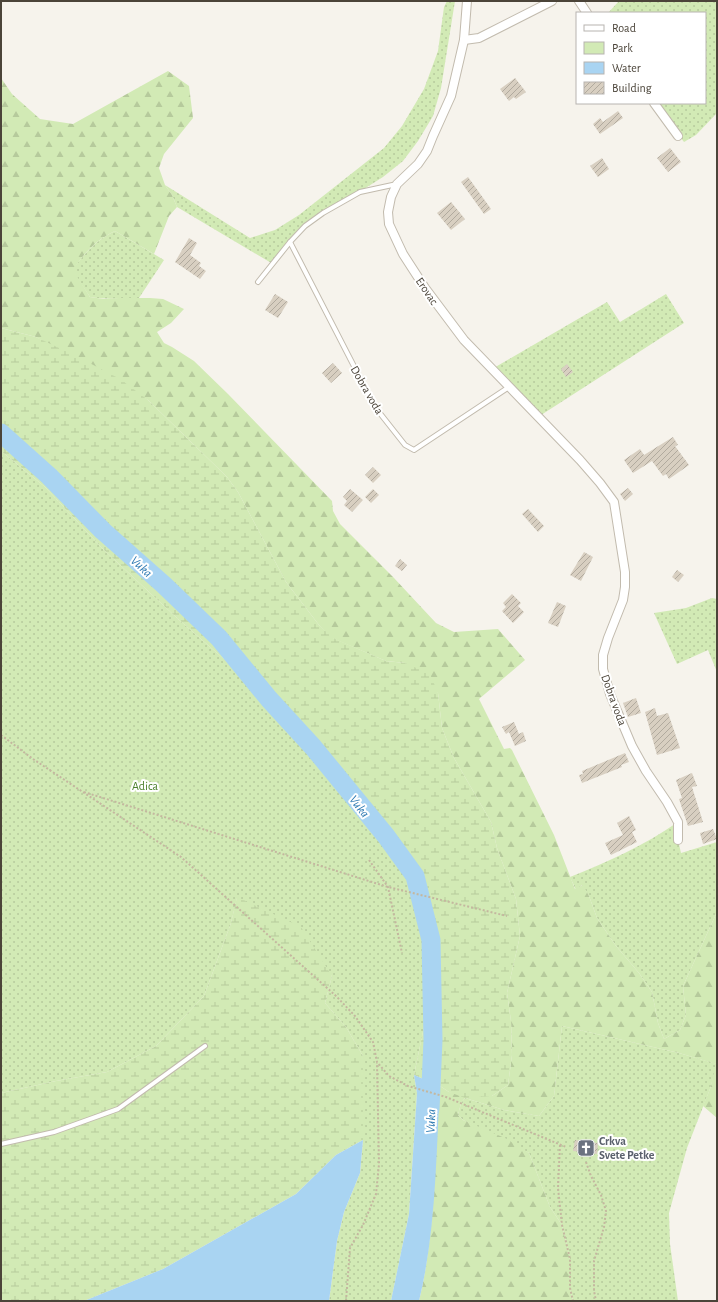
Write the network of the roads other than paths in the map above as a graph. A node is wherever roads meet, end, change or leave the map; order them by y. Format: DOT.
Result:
graph roads {
  1 [pos="467,1"];
  2 [pos="552,1"];
  3 [pos="579,1"];
  4 [pos="586,12"];
  5 [pos="464,40"];
  6 [pos="655,104"];
  7 [pos="678,136"];
  8 [pos="397,184"];
  9 [pos="290,242"];
  10 [pos="258,282"];
  11 [pos="509,387"];
  12 [pos="614,502"];
  13 [pos="678,840"];
  14 [pos="205,1046"];
  15 [pos="1,1144"];
  1 -- 5 [label="street, Erovac"];
  2 -- 5 [label="street"];
  3 -- 4 [label="street"];
  5 -- 8 [label="street, Erovac"];
  6 -- 7 [label="street"];
  8 -- 9 [label="lane"];
  8 -- 11 [label="street, Erovac"];
  9 -- 10 [label="lane"];
  9 -- 11 [label="lane, Dobra voda"];
  11 -- 12 [label="street, Erovac"];
  12 -- 13 [label="street, Dobra voda"];
  14 -- 15 [label="lane"];
}
